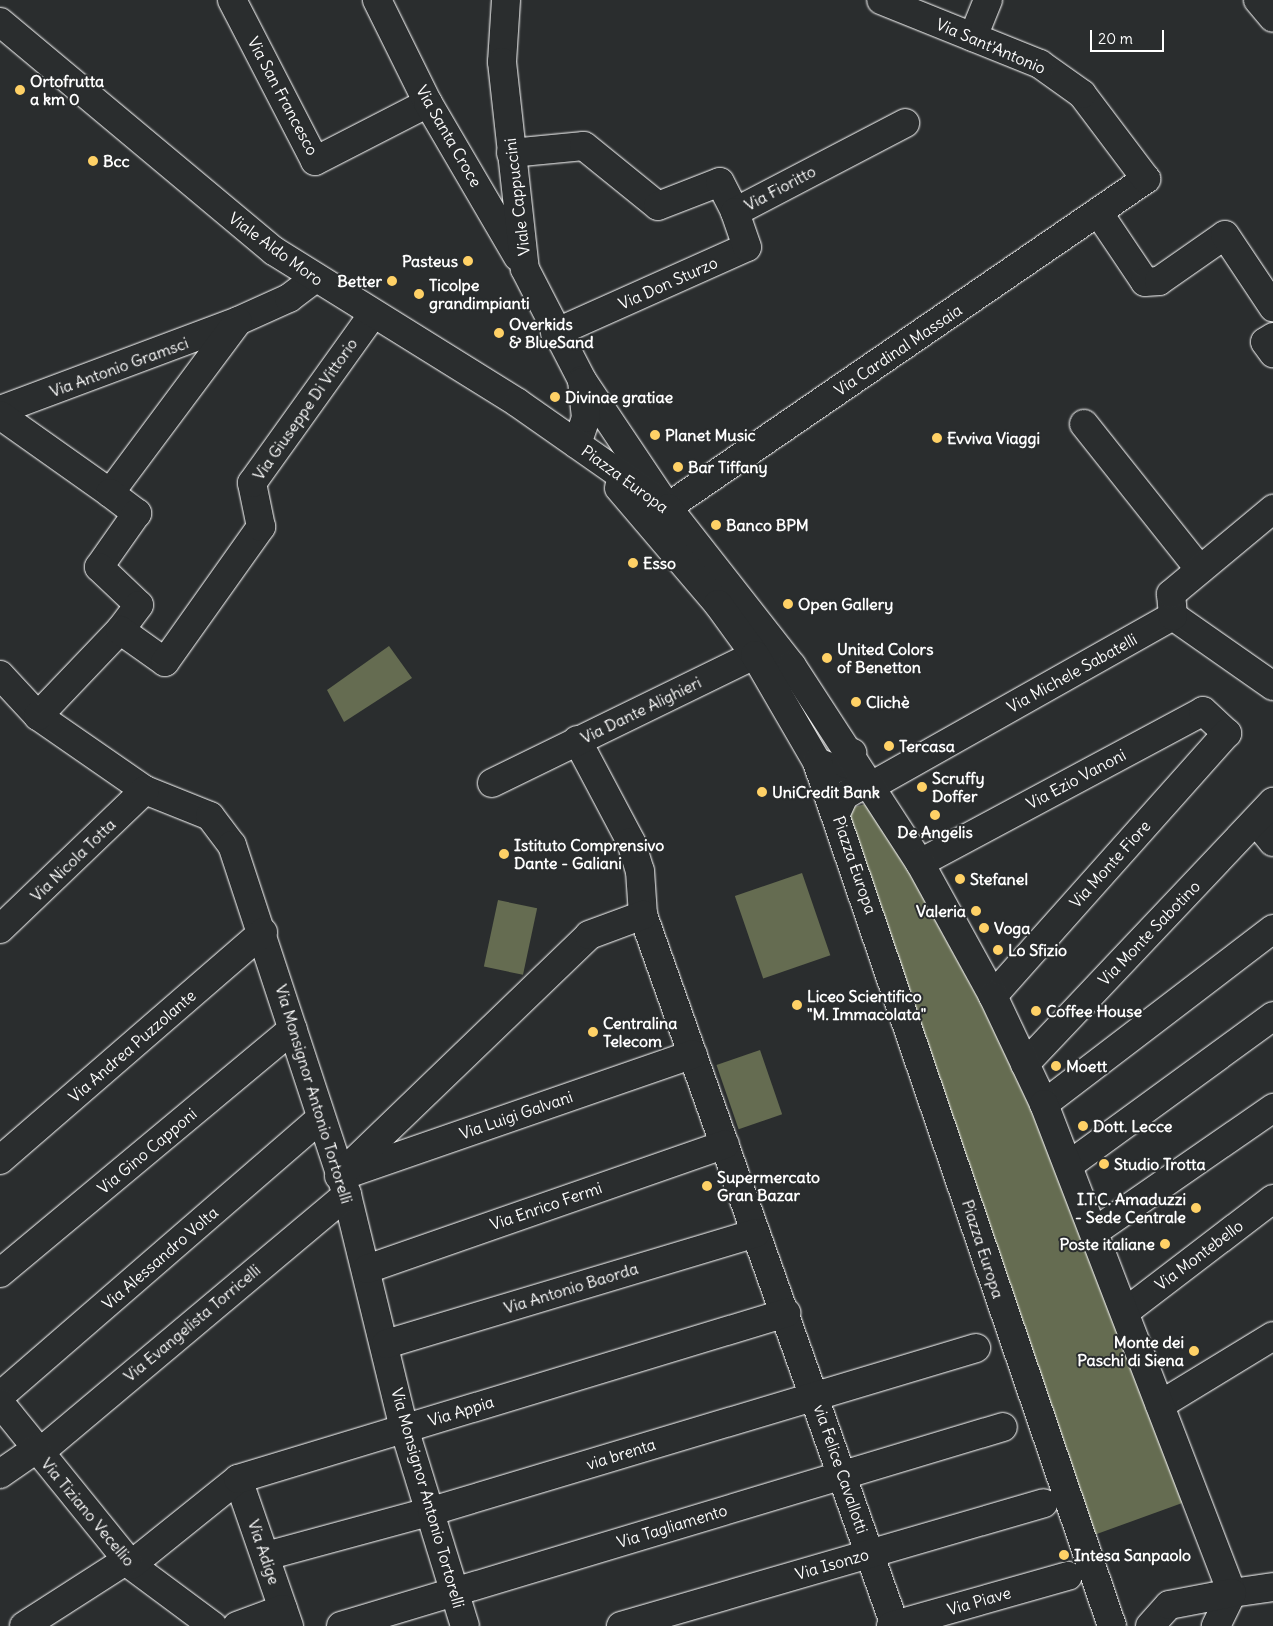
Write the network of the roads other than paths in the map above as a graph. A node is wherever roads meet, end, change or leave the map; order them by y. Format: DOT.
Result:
graph roads {
  1 [pos="232,0"];
  2 [pos="377,0"];
  3 [pos="506,0"];
  4 [pos="881,0"];
  5 [pos="988,0"];
  6 [pos="1258,0"];
  7 [pos="1273,18"];
  8 [pos="0,22"];
  9 [pos="973,37"];
  10 [pos="428,103"];
  11 [pos="905,123"];
  12 [pos="511,153"];
  13 [pos="1146,179"];
  14 [pos="735,212"];
  15 [pos="1098,212"];
  16 [pos="525,269"];
  17 [pos="314,279"];
  18 [pos="1273,307"];
  19 [pos="373,314"];
  20 [pos="238,320"];
  21 [pos="556,333"];
  22 [pos="1273,337"];
  23 [pos="1273,353"];
  24 [pos="582,380"];
  25 [pos="0,410"];
  26 [pos="0,415"];
  27 [pos="1084,424"];
  28 [pos="577,444"];
  29 [pos="110,493"];
  30 [pos="1273,509"];
  31 [pos="659,514"];
  32 [pos="1200,570"];
  33 [pos="1173,616"];
  34 [pos="120,630"];
  35 [pos="755,655"];
  36 [pos="792,666"];
  37 [pos="0,675"];
  38 [pos="1270,677"];
  39 [pos="38,716"];
  40 [pos="1227,733"];
  41 [pos="577,740"];
  42 [pos="834,761"];
  43 [pos="492,783"];
  44 [pos="873,785"];
  45 [pos="145,790"];
  46 [pos="836,811"];
  47 [pos="1264,812"];
  48 [pos="1273,842"];
  49 [pos="920,863"];
  50 [pos="643,915"];
  51 [pos="0,929"];
  52 [pos="1273,929"];
  53 [pos="263,932"];
  54 [pos="993,996"];
  55 [pos="1273,1016"];
  56 [pos="294,1029"];
  57 [pos="693,1054"];
  58 [pos="1025,1064"];
  59 [pos="1044,1104"];
  60 [pos="1273,1108"];
  61 [pos="319,1120"];
  62 [pos="724,1144"];
  63 [pos="0,1160"];
  64 [pos="1069,1165"];
  65 [pos="343,1186"];
  66 [pos="1273,1199"];
  67 [pos="1094,1232"];
  68 [pos="756,1233"];
  69 [pos="367,1269"];
  70 [pos="0,1273"];
  71 [pos="1125,1312"];
  72 [pos="786,1313"];
  73 [pos="1273,1336"];
  74 [pos="386,1344"];
  75 [pos="976,1348"];
  76 [pos="816,1394"];
  77 [pos="0,1396"];
  78 [pos="0,1403"];
  79 [pos="1160,1405"];
  80 [pos="1003,1427"];
  81 [pos="404,1428"];
  82 [pos="38,1451"];
  83 [pos="0,1474"];
  84 [pos="842,1475"];
  85 [pos="238,1479"];
  86 [pos="1043,1503"];
  87 [pos="432,1511"];
  88 [pos="869,1553"];
  89 [pos="266,1556"];
  90 [pos="129,1562"];
  91 [pos="1068,1576"];
  92 [pos="1273,1587"];
  93 [pos="454,1591"];
  94 [pos="1232,1593"];
  95 [pos="1181,1604"];
  96 [pos="286,1617"];
  97 [pos="55,1618"];
  98 [pos="24,1626"];
  99 [pos="213,1626"];
  100 [pos="237,1626"];
  101 [pos="341,1626"];
  102 [pos="465,1626"];
  103 [pos="621,1626"];
  104 [pos="894,1626"];
  105 [pos="1112,1626"];
  106 [pos="1150,1626"];
  107 [pos="1207,1626"];
  108 [pos="1216,1626"];
  1 -- 10 [label="street, Via San Francesco"];
  2 -- 10 [label="street, Via Santa Croce"];
  3 -- 12 [label="street, Viale Cappuccini"];
  4 -- 9 [label="street, Via Sant'Antonio"];
  5 -- 9 [label="street"];
  6 -- 7 [label="street"];
  8 -- 17 [label="street, Viale Aldo Moro"];
  9 -- 13 [label="street, Via Sant'Antonio"];
  10 -- 16 [label="street, Via Santa Croce"];
  11 -- 14 [label="street, Via Fioritto"];
  12 -- 14 [label="street, Via Fioritto"];
  12 -- 16 [label="street, Viale Cappuccini"];
  13 -- 15 [label="street, Via Cardinal Massaia"];
  14 -- 21 [label="street, Via Don Sturzo"];
  15 -- 18 [label="street"];
  15 -- 31 [label="street, Via Cardinal Massaia"];
  16 -- 21 [label="street, Viale Cappuccini"];
  17 -- 19 [label="street, Viale Aldo Moro"];
  17 -- 20 [label="street, Via Antonio Gramsci"];
  19 -- 28 [label="street, Viale Aldo Moro"];
  19 -- 34 [label="street, Via Giuseppe Di Vittorio"];
  20 -- 25 [label="street, Via Antonio Gramsci"];
  20 -- 29 [label="street, Via Antonio Gramsci"];
  21 -- 24 [label="street, Viale Cappuccini"];
  22 -- 23 [label="street"];
  24 -- 28 [label="street, Viale Cappuccini"];
  24 -- 31 [label="street, Viale Cappuccini"];
  26 -- 29 [label="street"];
  27 -- 32 [label="street"];
  28 -- 31 [label="street, Piazza Europa"];
  29 -- 34 [label="street"];
  30 -- 32 [label="street"];
  31 -- 35 [label="street, Piazza Europa"];
  31 -- 36 [label="street, Piazza Europa"];
  32 -- 33 [label="street"];
  33 -- 38 [label="street"];
  33 -- 44 [label="street, Via Michele Sabatelli"];
  34 -- 39 [label="street"];
  35 -- 36 [label="street"];
  35 -- 41 [label="street, Via Dante Alighieri"];
  35 -- 42 [label="street, Piazza Europa"];
  36 -- 42 [label="street, Piazza Europa"];
  37 -- 39 [label="street, Via Monsignor Antonio Tortorelli"];
  39 -- 45 [label="street, Via Monsignor Antonio Tortorelli"];
  40 -- 49 [label="street, Via Ezio Vanoni"];
  40 -- 54 [label="street, Via Monte Fiore"];
  41 -- 43 [label="street, Via Dante Alighieri"];
  41 -- 50 [label="street, via Felice Cavallotti"];
  42 -- 44 [label="street, Piazza Europa"];
  42 -- 46 [label="street, Piazza Europa"];
  44 -- 46 [label="street, Via Michele Sabatelli"];
  44 -- 49 [label="street, Piazza Europa"];
  45 -- 51 [label="street, Via Nicola Totta"];
  45 -- 53 [label="street, Via Monsignor Antonio Tortorelli"];
  46 -- 105 [label="street, Piazza Europa"];
  47 -- 48 [label="street"];
  47 -- 58 [label="street, Via Monte Sabotino"];
  49 -- 54 [label="street, Piazza Europa"];
  50 -- 57 [label="street, via Felice Cavallotti"];
  50 -- 65 [label="street, Via Evangelista Torricelli"];
  52 -- 59 [label="street"];
  53 -- 56 [label="street, Via Monsignor Antonio Tortorelli"];
  53 -- 63 [label="street, Via Andrea Puzzolante"];
  54 -- 58 [label="street, Piazza Europa"];
  55 -- 64 [label="street"];
  56 -- 61 [label="street, Via Monsignor Antonio Tortorelli"];
  56 -- 70 [label="street, Via Gino Capponi"];
  57 -- 62 [label="street, via Felice Cavallotti"];
  57 -- 65 [label="street, Via Luigi Galvani"];
  58 -- 59 [label="street, Piazza Europa"];
  59 -- 64 [label="street, Piazza Europa"];
  60 -- 67 [label="street"];
  61 -- 65 [label="street, Via Monsignor Antonio Tortorelli"];
  61 -- 77 [label="street, Via Alessandro Volta"];
  62 -- 68 [label="street, via Felice Cavallotti"];
  62 -- 69 [label="street, Via Enrico Fermi"];
  64 -- 67 [label="street, Piazza Europa"];
  65 -- 69 [label="street, Via Monsignor Antonio Tortorelli"];
  65 -- 82 [label="street, Via Evangelista Torricelli"];
  66 -- 71 [label="street, Via Montebello"];
  67 -- 71 [label="street, Piazza Europa"];
  68 -- 72 [label="street, via Felice Cavallotti"];
  68 -- 74 [label="street, Via Antonio Baorda"];
  69 -- 74 [label="street, Via Monsignor Antonio Tortorelli"];
  71 -- 79 [label="street, Piazza Europa"];
  72 -- 76 [label="street, via Felice Cavallotti"];
  72 -- 81 [label="street, Via Appia"];
  73 -- 79 [label="street"];
  74 -- 81 [label="street, Via Monsignor Antonio Tortorelli"];
  75 -- 76 [label="street, via brenta"];
  76 -- 84 [label="street, via Felice Cavallotti"];
  76 -- 87 [label="street, via brenta"];
  78 -- 82 [label="street, Via Tiziano Vecellio"];
  79 -- 94 [label="street, Piazza Europa"];
  80 -- 84 [label="street, Via Tagliamento"];
  81 -- 85 [label="street, Via Appia"];
  81 -- 87 [label="street, Via Monsignor Antonio Tortorelli"];
  82 -- 83 [label="street, Via Evangelista Torricelli"];
  82 -- 90 [label="street, Via Tiziano Vecellio"];
  84 -- 88 [label="street, via Felice Cavallotti"];
  84 -- 93 [label="street, Via Tagliamento"];
  85 -- 89 [label="street, Via Adige"];
  85 -- 90 [label="street, Via Appia"];
  86 -- 88 [label="street, Via Isonzo"];
  87 -- 89 [label="street, via brenta"];
  87 -- 93 [label="street, Via Monsignor Antonio Tortorelli"];
  88 -- 103 [label="street, Via Isonzo"];
  88 -- 104 [label="street, via Felice Cavallotti"];
  89 -- 96 [label="street, Via Adige"];
  90 -- 97 [label="street, Via Appia"];
  90 -- 99 [label="street, Via Tiziano Vecellio"];
  91 -- 104 [label="street, Via Piave"];
  92 -- 94 [label="street"];
  93 -- 101 [label="street, Via Tagliamento"];
  93 -- 102 [label="street, Via Monsignor Antonio Tortorelli"];
  94 -- 95 [label="street"];
  94 -- 108 [label="street"];
  95 -- 106 [label="street"];
  95 -- 107 [label="street"];
  96 -- 100 [label="street"];
  97 -- 98 [label="street, Via Appia"];
}
